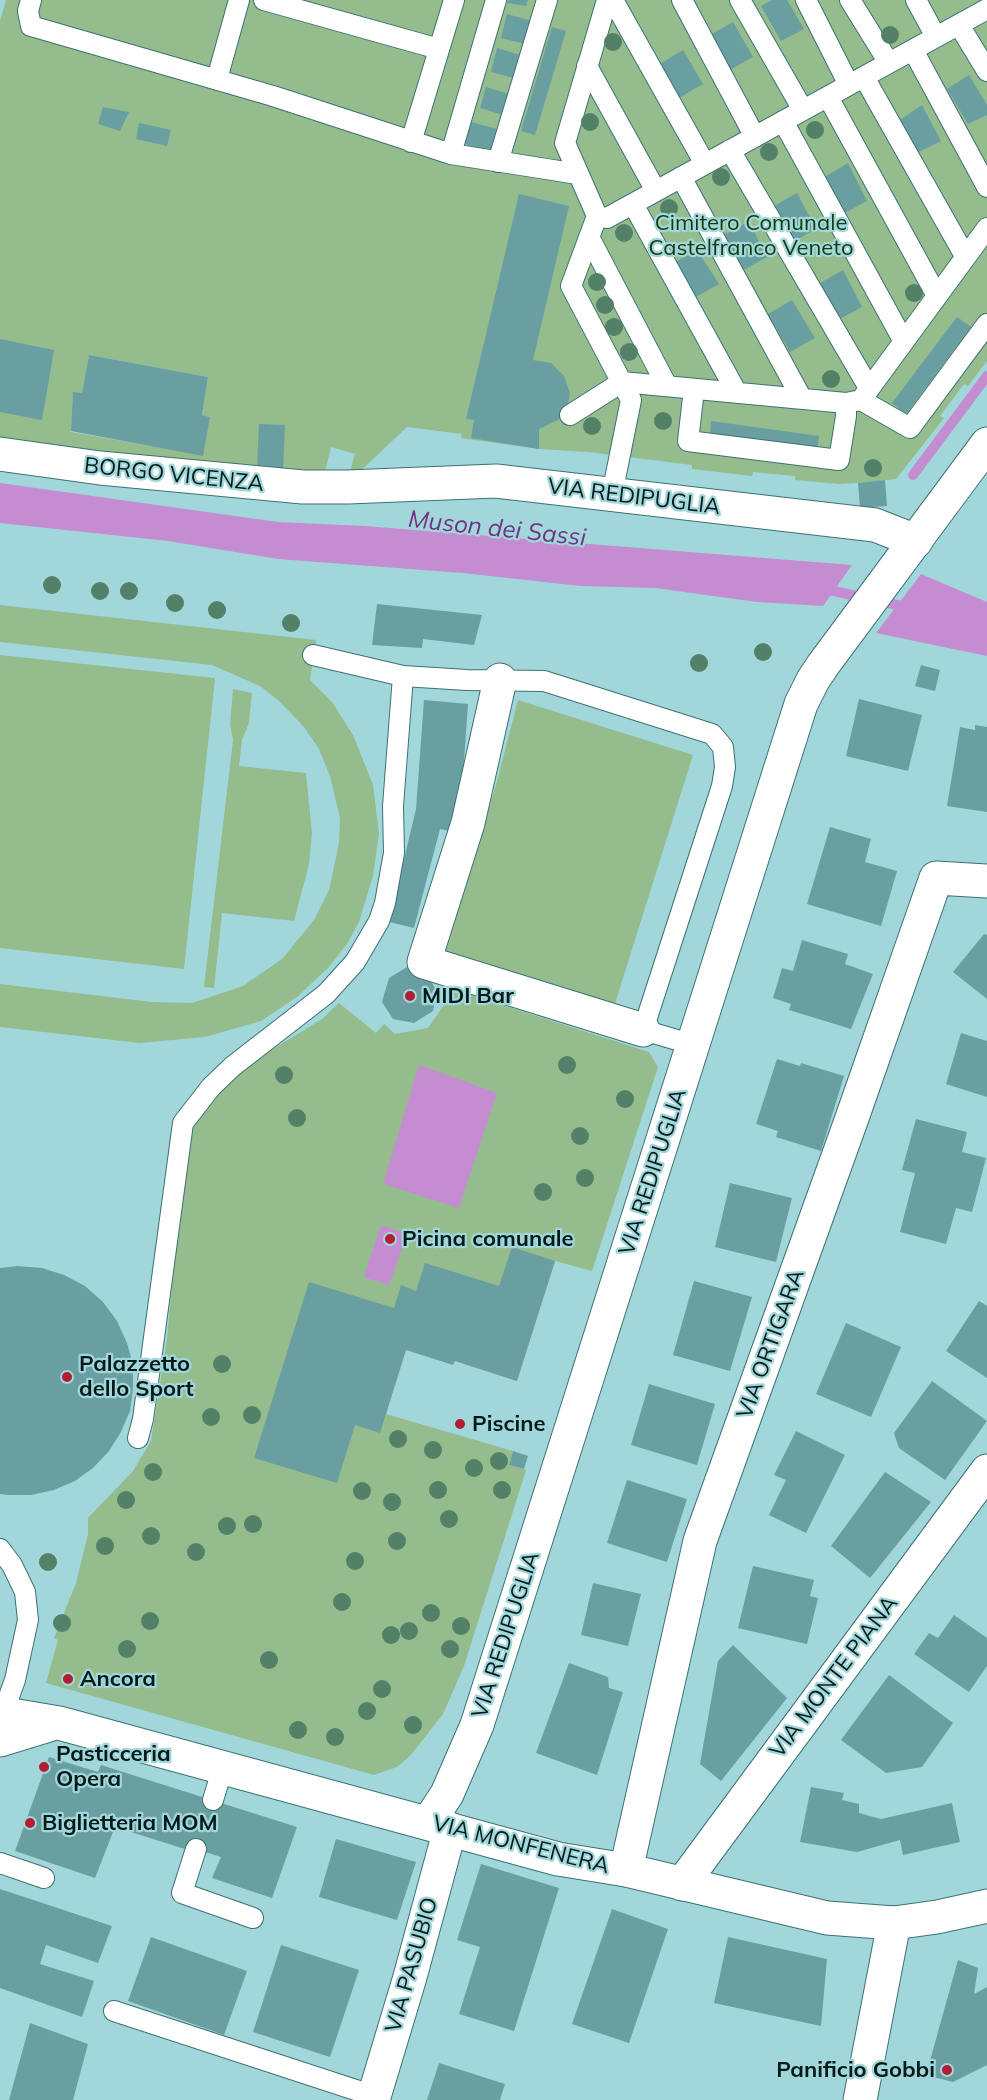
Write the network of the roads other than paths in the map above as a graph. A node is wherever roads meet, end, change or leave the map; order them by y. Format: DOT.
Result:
graph roads {
  1 [pos="31,0"];
  2 [pos="239,0"];
  3 [pos="264,0"];
  4 [pos="454,0"];
  5 [pos="496,0"];
  6 [pos="547,0"];
  7 [pos="607,0"];
  8 [pos="613,0"];
  9 [pos="682,0"];
  10 [pos="740,0"];
  11 [pos="806,0"];
  12 [pos="850,0"];
  13 [pos="916,0"];
  14 [pos="984,6"];
  15 [pos="959,25"];
  16 [pos="936,37"];
  17 [pos="439,49"];
  18 [pos="913,50"];
  19 [pos="889,63"];
  20 [pos="587,66"];
  21 [pos="987,70"];
  22 [pos="217,79"];
  23 [pos="857,81"];
  24 [pos="828,97"];
  25 [pos="803,110"];
  26 [pos="783,121"];
  27 [pos="755,137"];
  28 [pos="411,141"];
  29 [pos="730,150"];
  30 [pos="451,154"];
  31 [pos="498,162"];
  32 [pos="705,164"];
  33 [pos="578,174"];
  34 [pos="681,177"];
  35 [pos="987,187"];
  36 [pos="656,191"];
  37 [pos="633,204"];
  38 [pos="597,216"];
  39 [pos="987,228"];
  40 [pos="589,237"];
  41 [pos="965,256"];
  42 [pos="936,296"];
  43 [pos="987,324"];
  44 [pos="903,340"];
  45 [pos="622,382"];
  46 [pos="668,386"];
  47 [pos="694,389"];
  48 [pos="737,393"];
  49 [pos="859,397"];
  50 [pos="802,399"];
  51 [pos="570,415"];
  52 [pos="987,444"];
  53 [pos="0,454"];
  54 [pos="348,487"];
  55 [pos="612,494"];
  56 [pos="909,550"];
  57 [pos="313,655"];
  58 [pos="403,676"];
  59 [pos="500,680"];
  60 [pos="987,881"];
  61 [pos="643,1030"];
  62 [pos="694,1045"];
  63 [pos="138,1438"];
  64 [pos="987,1471"];
  65 [pos="0,1549"];
  66 [pos="1,1722"];
  67 [pos="223,1767"];
  68 [pos="213,1800"];
  69 [pos="439,1826"];
  70 [pos="196,1849"];
  71 [pos="0,1863"];
  72 [pos="626,1870"];
  73 [pos="44,1878"];
  74 [pos="682,1884"];
  75 [pos="987,1906"];
  76 [pos="253,1918"];
  77 [pos="894,1923"];
  78 [pos="114,2011"];
  79 [pos="373,2098"];
  80 [pos="860,2100"];
  1 -- 22 [label="lane"];
  2 -- 22 [label="lane"];
  3 -- 17 [label="lane"];
  4 -- 17 [label="lane"];
  5 -- 30 [label="lane"];
  6 -- 31 [label="lane"];
  7 -- 20 [label="lane"];
  8 -- 32 [label="lane"];
  9 -- 27 [label="lane"];
  10 -- 25 [label="lane"];
  11 -- 23 [label="lane"];
  12 -- 19 [label="lane"];
  13 -- 16 [label="lane"];
  14 -- 15 [label="lane"];
  15 -- 16 [label="lane"];
  15 -- 21 [label="lane"];
  16 -- 18 [label="lane"];
  17 -- 28 [label="lane"];
  18 -- 19 [label="lane"];
  18 -- 35 [label="lane"];
  19 -- 23 [label="lane"];
  20 -- 33 [label="lane"];
  20 -- 36 [label="lane"];
  22 -- 28 [label="lane"];
  23 -- 24 [label="lane"];
  23 -- 41 [label="lane"];
  24 -- 25 [label="lane"];
  24 -- 42 [label="lane"];
  25 -- 26 [label="lane"];
  26 -- 27 [label="lane"];
  26 -- 44 [label="lane"];
  27 -- 29 [label="lane"];
  28 -- 30 [label="lane"];
  29 -- 32 [label="lane"];
  29 -- 49 [label="lane"];
  30 -- 31 [label="lane"];
  31 -- 33 [label="lane"];
  32 -- 34 [label="lane"];
  33 -- 38 [label="lane"];
  34 -- 36 [label="lane"];
  34 -- 50 [label="lane"];
  36 -- 37 [label="lane"];
  37 -- 38 [label="lane"];
  37 -- 48 [label="lane"];
  38 -- 40 [label="lane"];
  39 -- 41 [label="lane"];
  40 -- 45 [label="lane"];
  40 -- 46 [label="lane"];
  41 -- 42 [label="lane"];
  42 -- 44 [label="lane"];
  43 -- 49 [label="lane"];
  44 -- 49 [label="lane"];
  45 -- 46 [label="lane"];
  45 -- 51 [label="lane"];
  45 -- 55 [label="lane"];
  46 -- 47 [label="lane"];
  47 -- 48 [label="lane"];
  47 -- 49 [label="lane"];
  48 -- 50 [label="lane"];
  49 -- 50 [label="lane"];
  52 -- 56 [label="street, VIA REDIPUGLIA"];
  53 -- 54 [label="street, BORGO VICENZA"];
  54 -- 55 [label="street, VIA REDIPUGLIA"];
  55 -- 56 [label="street, VIA REDIPUGLIA"];
  56 -- 62 [label="street, VIA REDIPUGLIA"];
  57 -- 58 [label="lane"];
  58 -- 59 [label="lane"];
  58 -- 63 [label="lane"];
  59 -- 61 [label="street"];
  59 -- 61 [label="lane"];
  60 -- 72 [label="street, VIA ORTIGARA"];
  61 -- 62 [label="lane"];
  62 -- 69 [label="street, VIA REDIPUGLIA"];
  64 -- 74 [label="street, VIA MONTE PIANA"];
  65 -- 66 [label="lane"];
  66 -- 67 [label="street, VIA MONFENERA"];
  67 -- 68 [label="lane"];
  67 -- 69 [label="street, VIA MONFENERA"];
  69 -- 72 [label="street, VIA MONFENERA"];
  69 -- 79 [label="street, VIA PASUBIO"];
  70 -- 76 [label="lane"];
  71 -- 73 [label="lane"];
  72 -- 74 [label="street, VIA MONFENERA"];
  74 -- 77 [label="street, VIA MONFENERA"];
  75 -- 77 [label="street, VIA MONFENERA"];
  77 -- 80 [label="street"];
  78 -- 79 [label="lane"];
}
